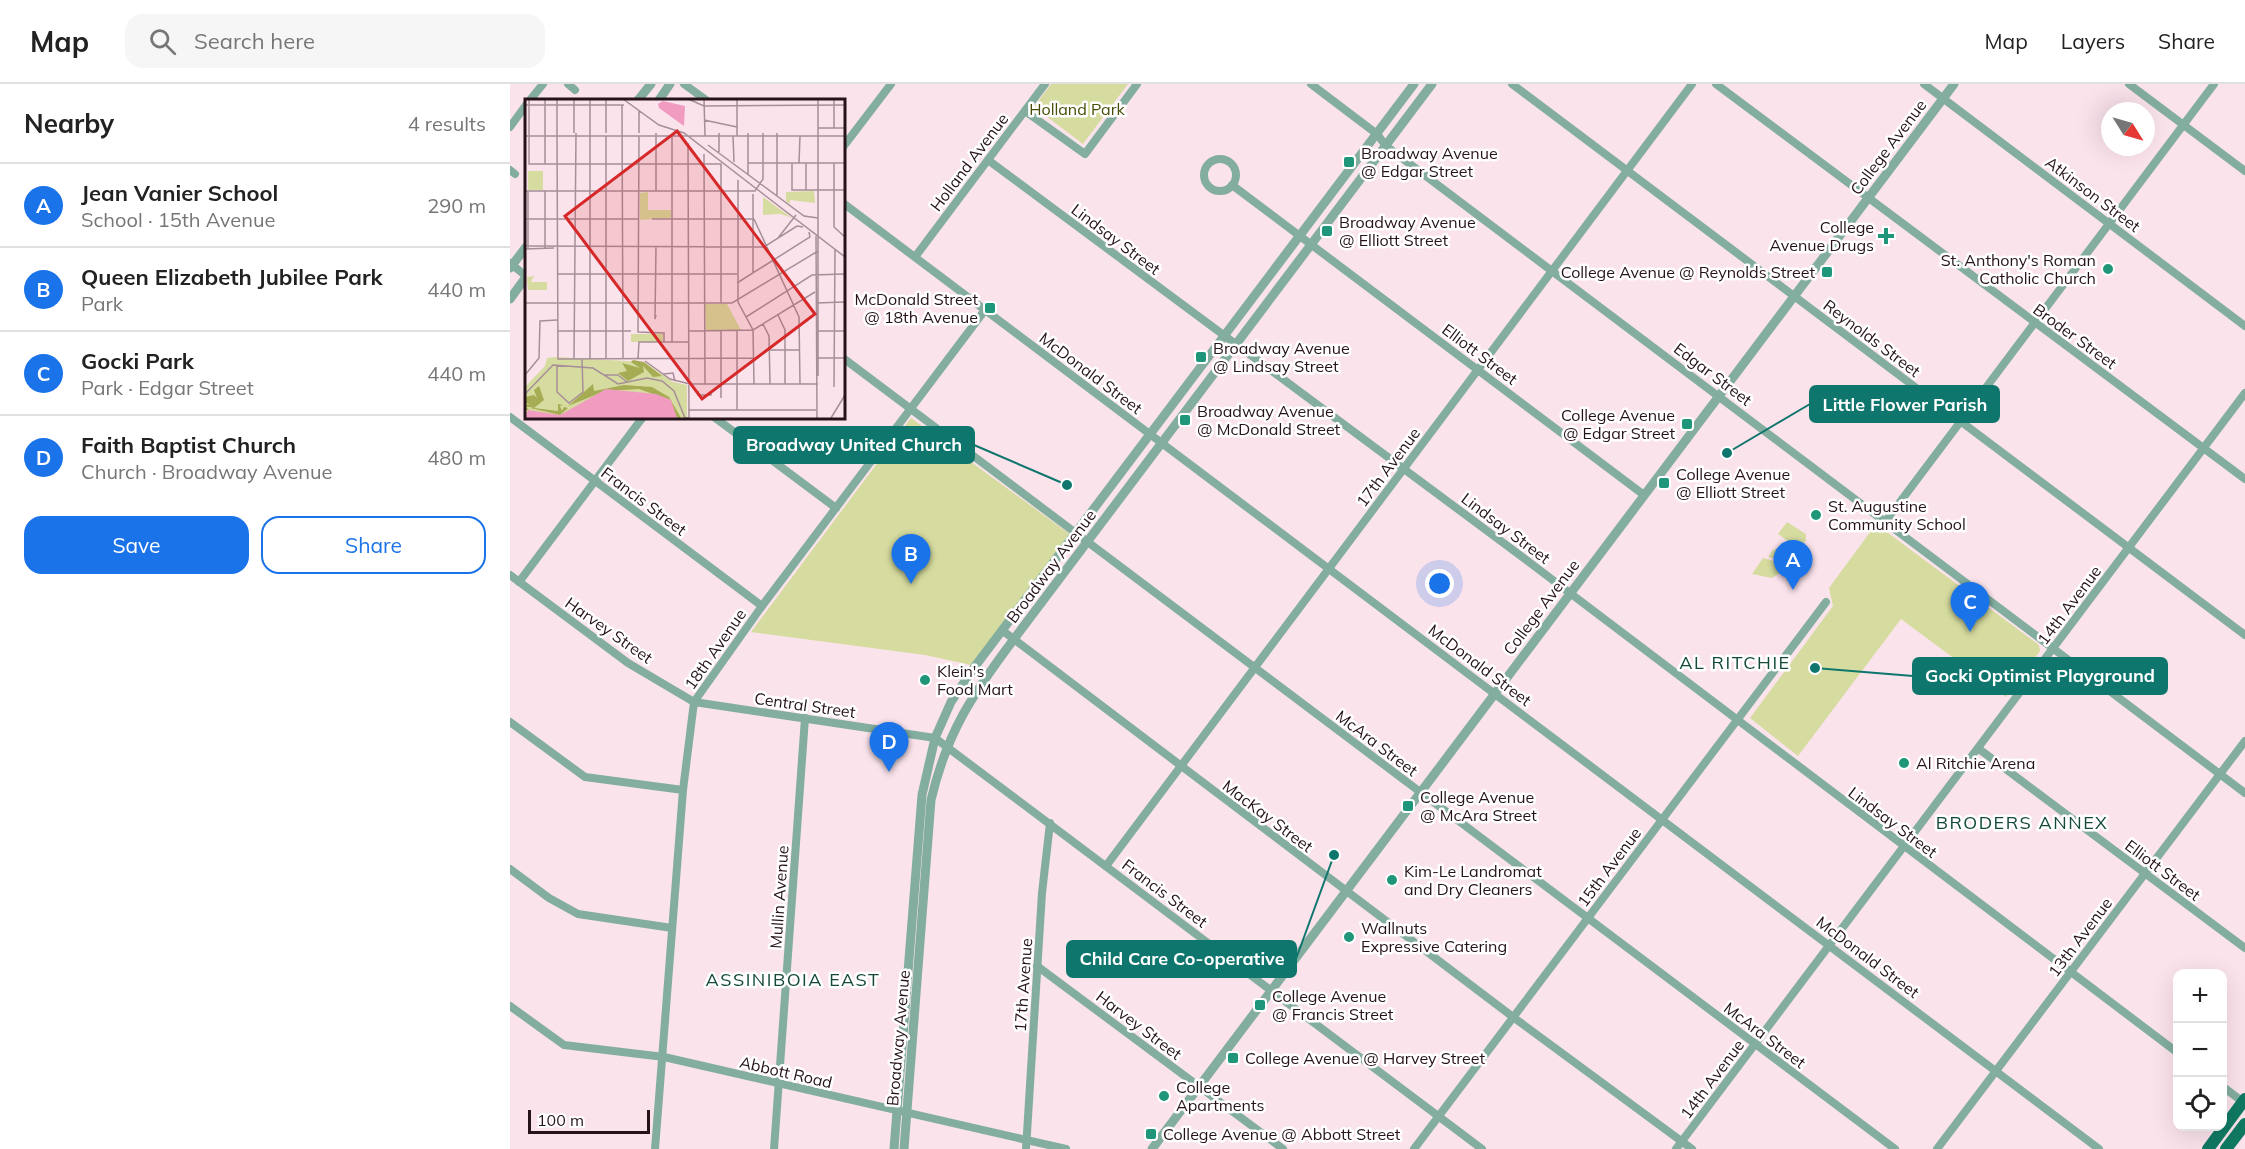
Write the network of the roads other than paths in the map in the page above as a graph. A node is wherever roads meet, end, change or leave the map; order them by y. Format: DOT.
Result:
graph roads {
  1 [pos="543,84"];
  2 [pos="568,84"];
  3 [pos="651,84"];
  4 [pos="670,84"];
  5 [pos="684,84"];
  6 [pos="891,84"];
  7 [pos="1045,84"];
  8 [pos="1137,84"];
  9 [pos="1311,84"];
  10 [pos="1414,84"];
  11 [pos="1432,84"];
  12 [pos="1512,84"];
  13 [pos="1692,84"];
  14 [pos="1716,84"];
  15 [pos="1924,84"];
  16 [pos="1954,84"];
  17 [pos="2129,84"];
  18 [pos="2214,84"];
  19 [pos="575,90"];
  20 [pos="1944,98"];
  21 [pos="531,99"];
  22 [pos="639,99"];
  23 [pos="660,99"];
  24 [pos="705,99"];
  25 [pos="525,106"];
  26 [pos="510,111"];
  27 [pos="1025,111"];
  28 [pos="518,116"];
  29 [pos="2183,125"];
  30 [pos="510,127"];
  31 [pos="1377,134"];
  32 [pos="844,146"];
  33 [pos="1386,146"];
  34 [pos="988,160"];
  35 [pos="1627,171"];
  36 [pos="2245,171"];
  37 [pos="1232,185"];
  38 [pos="1869,198"];
  39 [pos="844,204"];
  40 [pos="2109,224"];
  41 [pos="1299,236"];
  42 [pos="1311,245"];
  43 [pos="525,248"];
  44 [pos="915,257"];
  45 [pos="511,265"];
  46 [pos="1552,270"];
  47 [pos="525,275"];
  48 [pos="525,277"];
  49 [pos="1794,296"];
  50 [pos="510,299"];
  51 [pos="985,310"];
  52 [pos="2035,323"];
  53 [pos="2245,326"];
  54 [pos="1224,336"];
  55 [pos="1236,345"];
  56 [pos="844,359"];
  57 [pos="1478,369"];
  58 [pos="2245,393"];
  59 [pos="1719,396"];
  60 [pos="910,409"];
  61 [pos="510,417"];
  62 [pos="642,418"];
  63 [pos="715,418"];
  64 [pos="1961,421"];
  65 [pos="1150,433"];
  66 [pos="1163,443"];
  67 [pos="2204,448"];
  68 [pos="1404,468"];
  69 [pos="2245,479"];
  70 [pos="594,482"];
  71 [pos="1644,495"];
  72 [pos="836,508"];
  73 [pos="1885,522"];
  74 [pos="1077,532"];
  75 [pos="1088,541"];
  76 [pos="2128,548"];
  77 [pos="1329,568"];
  78 [pos="510,575"];
  79 [pos="519,582"];
  80 [pos="1570,593"];
  81 [pos="1826,602"];
  82 [pos="762,606"];
  83 [pos="1003,631"];
  84 [pos="2245,635"];
  85 [pos="1014,639"];
  86 [pos="2053,648"];
  87 [pos="1254,668"];
  88 [pos="1495,693"];
  89 [pos="694,702"];
  90 [pos="805,718"];
  91 [pos="1736,720"];
  92 [pos="510,722"];
  93 [pos="935,738"];
  94 [pos="2245,741"];
  95 [pos="946,745"];
  96 [pos="1979,748"];
  97 [pos="1180,766"];
  98 [pos="2220,774"];
  99 [pos="683,790"];
  100 [pos="1420,792"];
  101 [pos="2245,793"];
  102 [pos="1662,819"];
  103 [pos="1050,823"];
  104 [pos="1904,848"];
  105 [pos="1106,866"];
  106 [pos="510,869"];
  107 [pos="2145,873"];
  108 [pos="1346,890"];
  109 [pos="1587,918"];
  110 [pos="672,928"];
  111 [pos="1830,946"];
  112 [pos="2245,948"];
  113 [pos="1037,966"];
  114 [pos="2071,972"];
  115 [pos="1271,990"];
  116 [pos="510,1006"];
  117 [pos="1513,1017"];
  118 [pos="1755,1045"];
  119 [pos="2173,1049"];
  120 [pos="664,1057"];
  121 [pos="1996,1071"];
  122 [pos="779,1084"];
  123 [pos="1198,1086"];
  124 [pos="2227,1089"];
  125 [pos="2244,1100"];
  126 [pos="896,1112"];
  127 [pos="907,1114"];
  128 [pos="1439,1116"];
  129 [pos="2245,1124"];
  130 [pos="1682,1141"];
  131 [pos="1026,1145"];
  132 [pos="655,1149"];
  133 [pos="774,1149"];
  134 [pos="894,1149"];
  135 [pos="904,1149"];
  136 [pos="1065,1149"];
  137 [pos="1152,1149"];
  138 [pos="1282,1149"];
  139 [pos="1414,1149"];
  140 [pos="1482,1149"];
  141 [pos="1676,1149"];
  142 [pos="1692,1149"];
  143 [pos="1896,1149"];
  144 [pos="1937,1149"];
  145 [pos="2100,1149"];
  146 [pos="2208,1149"];
  147 [pos="2226,1149"];
  1 -- 21 [label="street"];
  2 -- 19 [label="street"];
  3 -- 22 [label="street"];
  4 -- 23 [label="street"];
  5 -- 24 [label="street"];
  6 -- 32 [label="street"];
  7 -- 27 [label="street, Holland Avenue"];
  8 -- 27 [label="street"];
  9 -- 31 [label="street, Edgar Street"];
  10 -- 31 [label="street, Broadway Avenue"];
  11 -- 33 [label="street, Broadway Avenue"];
  12 -- 35 [label="street, Reynolds Street"];
  13 -- 35 [label="street, 17th Avenue"];
  14 -- 38 [label="street, Broder Street"];
  15 -- 20 [label="street, Atkinson Street"];
  16 -- 20 [label="street, College Avenue"];
  17 -- 29 [label="street"];
  18 -- 29 [label="street"];
  20 -- 38 [label="street, College Avenue"];
  20 -- 40 [label="street, Atkinson Street"];
  25 -- 28 [label="street"];
  26 -- 28 [label="street"];
  27 -- 34 [label="street, Holland Avenue"];
  28 -- 30 [label="street"];
  29 -- 36 [label="street"];
  29 -- 40 [label="street"];
  31 -- 33 [label="street, Edgar Street"];
  31 -- 41 [label="street, Broadway Avenue"];
  33 -- 42 [label="street, Broadway Avenue"];
  33 -- 46 [label="street, Edgar Street"];
  34 -- 44 [label="street, Holland Avenue"];
  34 -- 54 [label="street, Lindsay Street"];
  35 -- 46 [label="street, 17th Avenue"];
  35 -- 49 [label="street, Reynolds Street"];
  37 -- 37 [label="street"];
  37 -- 41 [label="street, Elliott Street"];
  38 -- 49 [label="street, College Avenue"];
  38 -- 52 [label="street, Broder Street"];
  39 -- 44 [label="street, McDonald Street"];
  40 -- 52 [label="street"];
  40 -- 53 [label="street, Atkinson Street"];
  41 -- 42 [label="street, Elliott Street"];
  41 -- 54 [label="street, Broadway Avenue"];
  42 -- 55 [label="street, Broadway Avenue"];
  42 -- 57 [label="street, Elliott Street"];
  43 -- 45 [label="street"];
  44 -- 51 [label="street, McDonald Street"];
  45 -- 47 [label="street"];
  46 -- 57 [label="street, 17th Avenue"];
  46 -- 59 [label="street, Edgar Street"];
  48 -- 50 [label="street"];
  49 -- 59 [label="street, College Avenue"];
  49 -- 64 [label="street, Reynolds Street"];
  51 -- 60 [label="street, 18th Avenue"];
  51 -- 65 [label="street, McDonald Street"];
  52 -- 64 [label="street"];
  52 -- 67 [label="street, Broder Street"];
  54 -- 55 [label="street, Lindsay Street"];
  54 -- 65 [label="street, Broadway Avenue"];
  55 -- 66 [label="street, Broadway Avenue"];
  55 -- 68 [label="street, Lindsay Street"];
  56 -- 60 [label="street, McAra Street"];
  57 -- 68 [label="street, 17th Avenue"];
  57 -- 71 [label="street, Elliott Street"];
  58 -- 67 [label="street, 14th Avenue"];
  59 -- 71 [label="street, College Avenue"];
  59 -- 73 [label="street, Edgar Street"];
  60 -- 72 [label="street, 18th Avenue"];
  60 -- 74 [label="street, McAra Street"];
  61 -- 70 [label="street, Francis Street"];
  62 -- 70 [label="street"];
  63 -- 72 [label="street"];
  64 -- 73 [label="street"];
  64 -- 76 [label="street, Reynolds Street"];
  65 -- 66 [label="street, McDonald Street"];
  65 -- 74 [label="street, Broadway Avenue"];
  66 -- 75 [label="street, Broadway Avenue"];
  66 -- 77 [label="street, McDonald Street"];
  67 -- 69 [label="street, Broder Street"];
  67 -- 76 [label="street, 14th Avenue"];
  68 -- 77 [label="street, 17th Avenue"];
  68 -- 80 [label="street, Lindsay Street"];
  70 -- 79 [label="street"];
  70 -- 82 [label="street, Francis Street"];
  71 -- 80 [label="street, College Avenue"];
  72 -- 82 [label="street, 18th Avenue"];
  73 -- 86 [label="street, Edgar Street"];
  74 -- 75 [label="street, McAra Street"];
  74 -- 83 [label="street, Broadway Avenue"];
  75 -- 85 [label="street, Broadway Avenue"];
  75 -- 87 [label="street, McAra Street"];
  76 -- 84 [label="street, Reynolds Street"];
  76 -- 86 [label="street, 14th Avenue"];
  77 -- 87 [label="street, 17th Avenue"];
  77 -- 88 [label="street, McDonald Street"];
  78 -- 79 [label="street, Harvey Street"];
  79 -- 89 [label="street, Harvey Street"];
  80 -- 88 [label="street, College Avenue"];
  80 -- 91 [label="street, Lindsay Street"];
  81 -- 91 [label="street, 15th Avenue"];
  82 -- 89 [label="street, 18th Avenue"];
  83 -- 85 [label="street, MacKay Street"];
  83 -- 93 [label="street, Broadway Avenue"];
  85 -- 95 [label="street, Broadway Avenue"];
  85 -- 97 [label="street, MacKay Street"];
  86 -- 96 [label="street, 14th Avenue"];
  86 -- 98 [label="street, Edgar Street"];
  87 -- 97 [label="street, 17th Avenue"];
  87 -- 100 [label="street, McAra Street"];
  88 -- 100 [label="street, College Avenue"];
  88 -- 102 [label="street, McDonald Street"];
  89 -- 90 [label="street, Central Street"];
  89 -- 99 [label="street, 18th Avenue"];
  90 -- 93 [label="street, Central Street"];
  90 -- 122 [label="street, Mullin Avenue"];
  91 -- 102 [label="street, 15th Avenue"];
  91 -- 104 [label="street, Lindsay Street"];
  92 -- 99 [label="street"];
  93 -- 95 [label="street, Central Street"];
  93 -- 126 [label="street, Broadway Avenue"];
  94 -- 98 [label="street, 13th Avenue"];
  95 -- 103 [label="street, Francis Street"];
  95 -- 127 [label="street, Broadway Avenue"];
  96 -- 104 [label="street, 14th Avenue"];
  96 -- 107 [label="street, Elliott Street"];
  97 -- 105 [label="street, 17th Avenue"];
  97 -- 108 [label="street, MacKay Street"];
  98 -- 101 [label="street, Edgar Street"];
  98 -- 107 [label="street, 13th Avenue"];
  99 -- 110 [label="street, 18th Avenue"];
  100 -- 108 [label="street, College Avenue"];
  100 -- 109 [label="street, McAra Street"];
  102 -- 109 [label="street, 15th Avenue"];
  102 -- 111 [label="street, McDonald Street"];
  103 -- 105 [label="street, Francis Street"];
  103 -- 113 [label="street, 17th Avenue"];
  104 -- 111 [label="street, 14th Avenue"];
  104 -- 114 [label="street, Lindsay Street"];
  105 -- 115 [label="street, Francis Street"];
  106 -- 110 [label="street"];
  107 -- 112 [label="street, Elliott Street"];
  107 -- 114 [label="street, 13th Avenue"];
  108 -- 115 [label="street, College Avenue"];
  108 -- 117 [label="street, MacKay Street"];
  109 -- 117 [label="street, 15th Avenue"];
  109 -- 118 [label="street, McAra Street"];
  110 -- 120 [label="street, 18th Avenue"];
  111 -- 118 [label="street, 14th Avenue"];
  111 -- 121 [label="street, McDonald Street"];
  113 -- 123 [label="street, Harvey Street"];
  113 -- 131 [label="street, 17th Avenue"];
  114 -- 119 [label="street, Lindsay Street"];
  114 -- 121 [label="street, 13th Avenue"];
  115 -- 123 [label="street, College Avenue"];
  115 -- 128 [label="street, Francis Street"];
  116 -- 120 [label="street, Abbott Road"];
  117 -- 128 [label="street, 15th Avenue"];
  117 -- 130 [label="street, MacKay Street"];
  118 -- 130 [label="street, 14th Avenue"];
  118 -- 143 [label="street, McAra Street"];
  120 -- 122 [label="street, Abbott Road"];
  120 -- 132 [label="street, 18th Avenue"];
  121 -- 144 [label="street, 13th Avenue"];
  121 -- 145 [label="street, McDonald Street"];
  122 -- 126 [label="street, Abbott Road"];
  122 -- 133 [label="street, Mullin Avenue"];
  123 -- 137 [label="street, College Avenue"];
  123 -- 138 [label="street, Harvey Street"];
  124 -- 125 [label="street"];
  125 -- 146 [label="main road"];
  126 -- 127 [label="street, Abbott Road"];
  126 -- 134 [label="street, Broadway Avenue"];
  127 -- 131 [label="street, Abbott Road"];
  127 -- 135 [label="street, Broadway Avenue"];
  128 -- 139 [label="street, 15th Avenue"];
  128 -- 140 [label="street, Francis Street"];
  129 -- 147 [label="main road"];
  130 -- 141 [label="street, 14th Avenue"];
  130 -- 142 [label="street, MacKay Street"];
  131 -- 136 [label="street, Abbott Road"];
}
